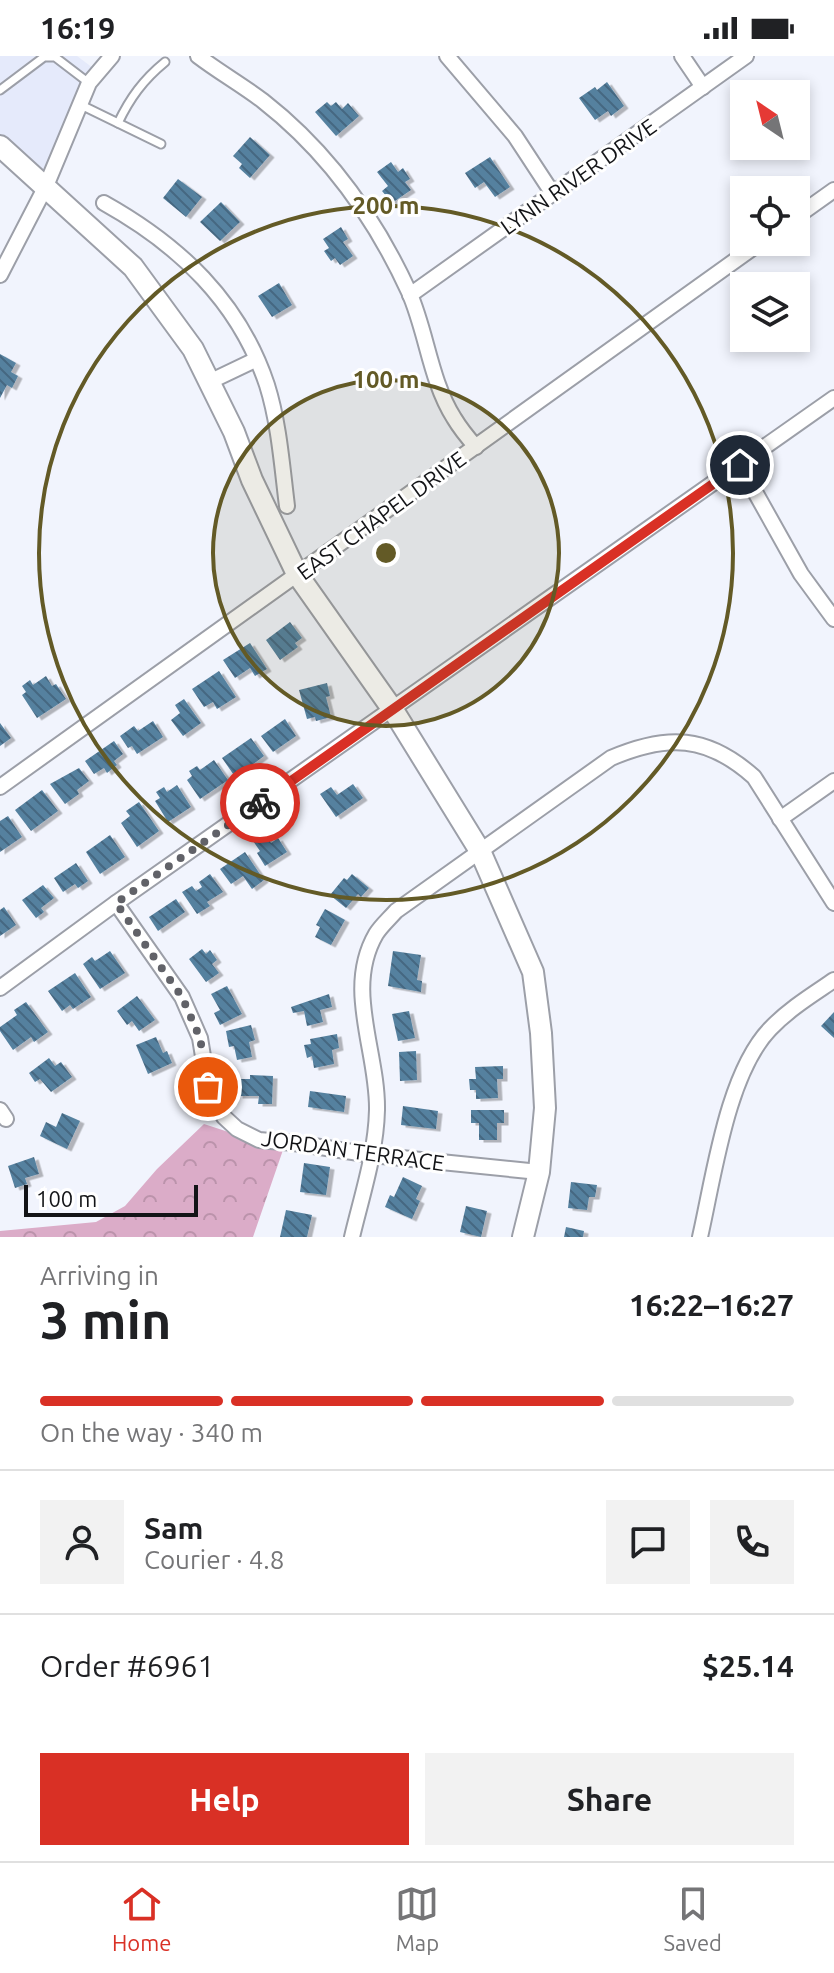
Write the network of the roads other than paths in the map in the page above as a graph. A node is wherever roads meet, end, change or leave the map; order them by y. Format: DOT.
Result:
graph roads {
  1 [pos="112,56"];
  2 [pos="198,56"];
  3 [pos="447,56"];
  4 [pos="682,56"];
  5 [pos="746,56"];
  6 [pos="165,62"];
  7 [pos="89,83"];
  8 [pos="703,87"];
  9 [pos="0,90"];
  10 [pos="79,104"];
  11 [pos="118,123"];
  12 [pos="161,144"];
  13 [pos="0,146"];
  14 [pos="46,186"];
  15 [pos="834,190"];
  16 [pos="553,194"];
  17 [pos="104,203"];
  18 [pos="810,207"];
  19 [pos="742,256"];
  20 [pos="0,273"];
  21 [pos="410,295"];
  22 [pos="255,360"];
  23 [pos="209,382"];
  24 [pos="834,398"];
  25 [pos="476,447"];
  26 [pos="740,465"];
  27 [pos="287,506"];
  28 [pos="297,574"];
  29 [pos="834,619"];
  30 [pos="393,710"];
  31 [pos="834,781"];
  32 [pos="0,787"];
  33 [pos="780,819"];
  34 [pos="480,851"];
  35 [pos="116,903"];
  36 [pos="834,903"];
  37 [pos="834,980"];
  38 [pos="0,988"];
  39 [pos="372,1155"];
  40 [pos="539,1172"];
  41 [pos="352,1237"];
  42 [pos="523,1237"];
  43 [pos="700,1237"];
  1 -- 7 [label="street"];
  2 -- 21 [label="street"];
  3 -- 16 [label="street"];
  4 -- 8 [label="street"];
  5 -- 8 [label="street, LYNN RIVER DRIVE"];
  6 -- 11 [label="lane"];
  7 -- 9 [label="lane"];
  7 -- 10 [label="street"];
  8 -- 16 [label="street, LYNN RIVER DRIVE"];
  10 -- 11 [label="lane"];
  10 -- 14 [label="street"];
  11 -- 12 [label="lane"];
  13 -- 14 [label="main road"];
  14 -- 20 [label="street"];
  14 -- 23 [label="main road"];
  15 -- 18 [label="street"];
  16 -- 21 [label="street, LYNN RIVER DRIVE"];
  17 -- 22 [label="street"];
  19 -- 25 [label="street, EAST CHAPEL DRIVE"];
  21 -- 25 [label="street"];
  22 -- 23 [label="street"];
  22 -- 27 [label="street"];
  23 -- 28 [label="main road"];
  24 -- 26 [label="street"];
  25 -- 28 [label="street, EAST CHAPEL DRIVE"];
  26 -- 29 [label="street"];
  26 -- 30 [label="street"];
  28 -- 30 [label="main road"];
  28 -- 32 [label="street, EAST CHAPEL DRIVE"];
  30 -- 34 [label="main road"];
  30 -- 35 [label="street"];
  31 -- 33 [label="street"];
  33 -- 34 [label="street"];
  33 -- 36 [label="street"];
  34 -- 39 [label="street"];
  34 -- 40 [label="main road"];
  35 -- 38 [label="street"];
  35 -- 39 [label="street, JORDAN TERRACE"];
  37 -- 43 [label="street"];
  39 -- 40 [label="street, JORDAN TERRACE"];
  39 -- 41 [label="street"];
  40 -- 42 [label="main road"];
}
